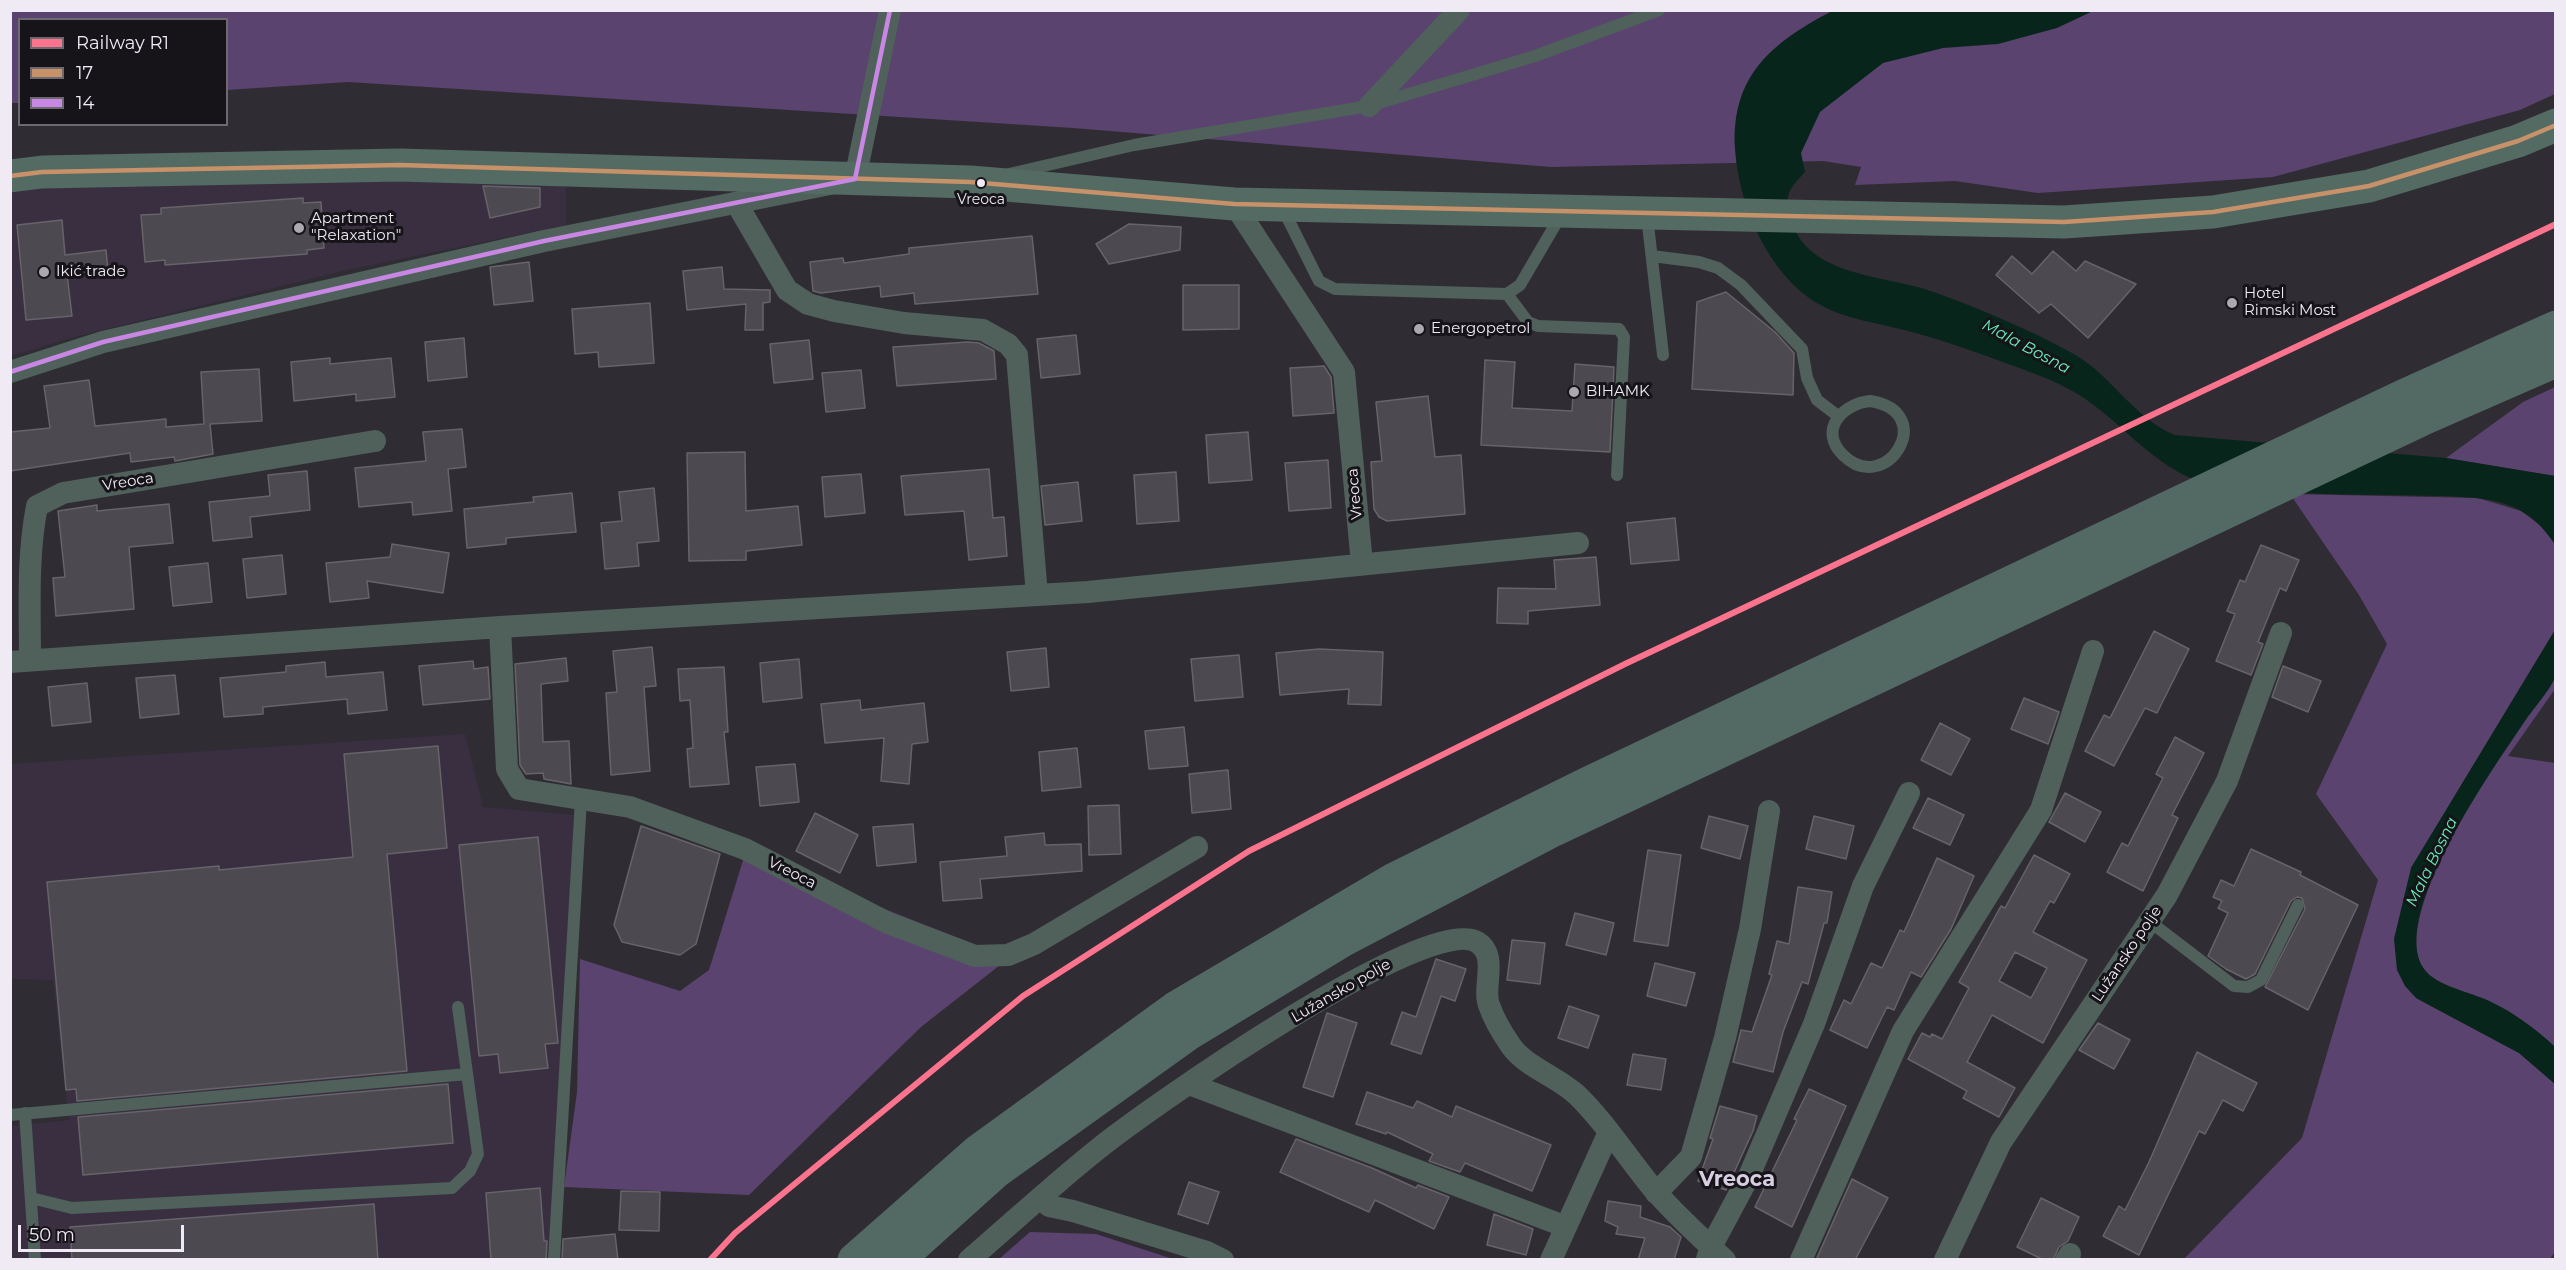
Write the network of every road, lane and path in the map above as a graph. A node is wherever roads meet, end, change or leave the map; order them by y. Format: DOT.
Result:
graph roads {
  1 [pos="890,10"];
  2 [pos="1459,10"];
  3 [pos="1659,10"];
  4 [pos="1369,106"];
  5 [pos="2556,125"];
  6 [pos="10,176"];
  7 [pos="855,179"];
  8 [pos="970,182"];
  9 [pos="737,204"];
  10 [pos="1234,204"];
  11 [pos="1280,204"];
  12 [pos="1564,210"];
  13 [pos="1655,212"];
  14 [pos="1652,256"];
  15 [pos="1506,294"];
  16 [pos="2556,327"];
  17 [pos="1663,355"];
  18 [pos="2556,361"];
  19 [pos="10,372"];
  20 [pos="2412,408"];
  21 [pos="1838,416"];
  22 [pos="375,441"];
  23 [pos="1617,475"];
  24 [pos="1578,543"];
  25 [pos="1362,564"];
  26 [pos="1037,595"];
  27 [pos="500,627"];
  28 [pos="2281,633"];
  29 [pos="2094,651"];
  30 [pos="20,661"];
  31 [pos="1909,793"];
  32 [pos="582,799"];
  33 [pos="1769,811"];
  34 [pos="1197,847"];
  35 [pos="2298,905"];
  36 [pos="2149,921"];
  37 [pos="458,1007"];
  38 [pos="467,1074"];
  39 [pos="1190,1083"];
  40 [pos="25,1113"];
  41 [pos="10,1115"];
  42 [pos="1609,1132"];
  43 [pos="1656,1193"];
  44 [pos="1041,1197"];
  45 [pos="31,1198"];
  46 [pos="1564,1226"];
  47 [pos="1714,1255"];
  48 [pos="35,1260"];
  49 [pos="554,1260"];
  50 [pos="854,1260"];
  51 [pos="898,1260"];
  52 [pos="969,1260"];
  53 [pos="1222,1260"];
  54 [pos="1551,1260"];
  55 [pos="1801,1260"];
  56 [pos="1945,1260"];
  1 -- 7 [label="street"];
  2 -- 4 [label="street"];
  3 -- 4 [label="lane"];
  4 -- 8 [label="lane"];
  5 -- 13 [label="main road"];
  6 -- 7 [label="main road"];
  7 -- 8 [label="main road"];
  7 -- 9 [label="street"];
  8 -- 10 [label="main road"];
  9 -- 19 [label="street"];
  9 -- 26 [label="street"];
  10 -- 11 [label="main road"];
  10 -- 25 [label="street, Vreoca"];
  11 -- 12 [label="main road"];
  11 -- 15 [label="lane"];
  12 -- 13 [label="main road"];
  12 -- 15 [label="lane"];
  13 -- 14 [label="lane"];
  14 -- 17 [label="lane"];
  14 -- 21 [label="lane"];
  15 -- 23 [label="lane"];
  16 -- 20 [label="highway"];
  18 -- 20 [label="highway"];
  20 -- 50 [label="highway"];
  20 -- 51 [label="highway"];
  21 -- 21 [label="lane"];
  22 -- 30 [label="street, Vreoca"];
  24 -- 25 [label="street"];
  25 -- 26 [label="street"];
  26 -- 27 [label="street"];
  27 -- 30 [label="street"];
  27 -- 32 [label="street, Vreoca"];
  28 -- 36 [label="street, Lužansko polje"];
  29 -- 55 [label="street"];
  31 -- 47 [label="street, Lužansko polje"];
  32 -- 34 [label="street, Vreoca"];
  32 -- 49 [label="lane"];
  33 -- 43 [label="street"];
  35 -- 36 [label="lane"];
  36 -- 56 [label="street, Lužansko polje"];
  37 -- 38 [label="lane"];
  38 -- 40 [label="lane"];
  38 -- 45 [label="lane"];
  39 -- 42 [label="street, Lužansko polje"];
  39 -- 44 [label="street, Lužansko polje"];
  39 -- 46 [label="street"];
  40 -- 41 [label="lane"];
  40 -- 45 [label="lane"];
  42 -- 43 [label="street, Lužansko polje"];
  42 -- 46 [label="street"];
  43 -- 47 [label="street, Lužansko polje"];
  44 -- 52 [label="street, Lužansko polje"];
  44 -- 53 [label="street"];
  45 -- 48 [label="lane"];
  46 -- 54 [label="street"];
}
